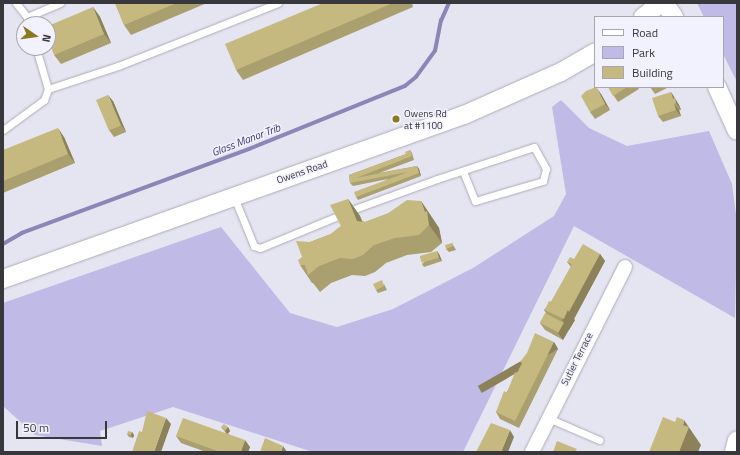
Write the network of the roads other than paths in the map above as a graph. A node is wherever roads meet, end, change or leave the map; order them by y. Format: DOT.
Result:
graph roads {
  1 [pos="16,3"];
  2 [pos="60,3"];
  3 [pos="278,3"];
  4 [pos="661,3"];
  5 [pos="664,3"];
  6 [pos="25,16"];
  7 [pos="37,16"];
  8 [pos="645,16"];
  9 [pos="673,16"];
  10 [pos="594,53"];
  11 [pos="38,56"];
  12 [pos="717,88"];
  13 [pos="48,89"];
  14 [pos="3,130"];
  15 [pos="737,131"];
  16 [pos="463,171"];
  17 [pos="234,196"];
  18 [pos="625,268"];
  19 [pos="3,280"];
  20 [pos="548,418"];
  21 [pos="599,440"];
  22 [pos="737,440"];
  23 [pos="532,452"];
  24 [pos="734,452"];
  1 -- 6 [label="lane"];
  2 -- 7 [label="lane"];
  3 -- 13 [label="lane"];
  4 -- 8 [label="street"];
  5 -- 9 [label="street"];
  10 -- 17 [label="street, Owens Road"];
  11 -- 13 [label="lane"];
  12 -- 15 [label="street"];
  13 -- 14 [label="lane"];
  16 -- 16 [label="lane"];
  16 -- 17 [label="lane"];
  17 -- 19 [label="street, Owens Road"];
  18 -- 20 [label="street, Sutler Terrace"];
  20 -- 21 [label="lane"];
  20 -- 23 [label="street, Sutler Terrace"];
  22 -- 24 [label="street"];
}
